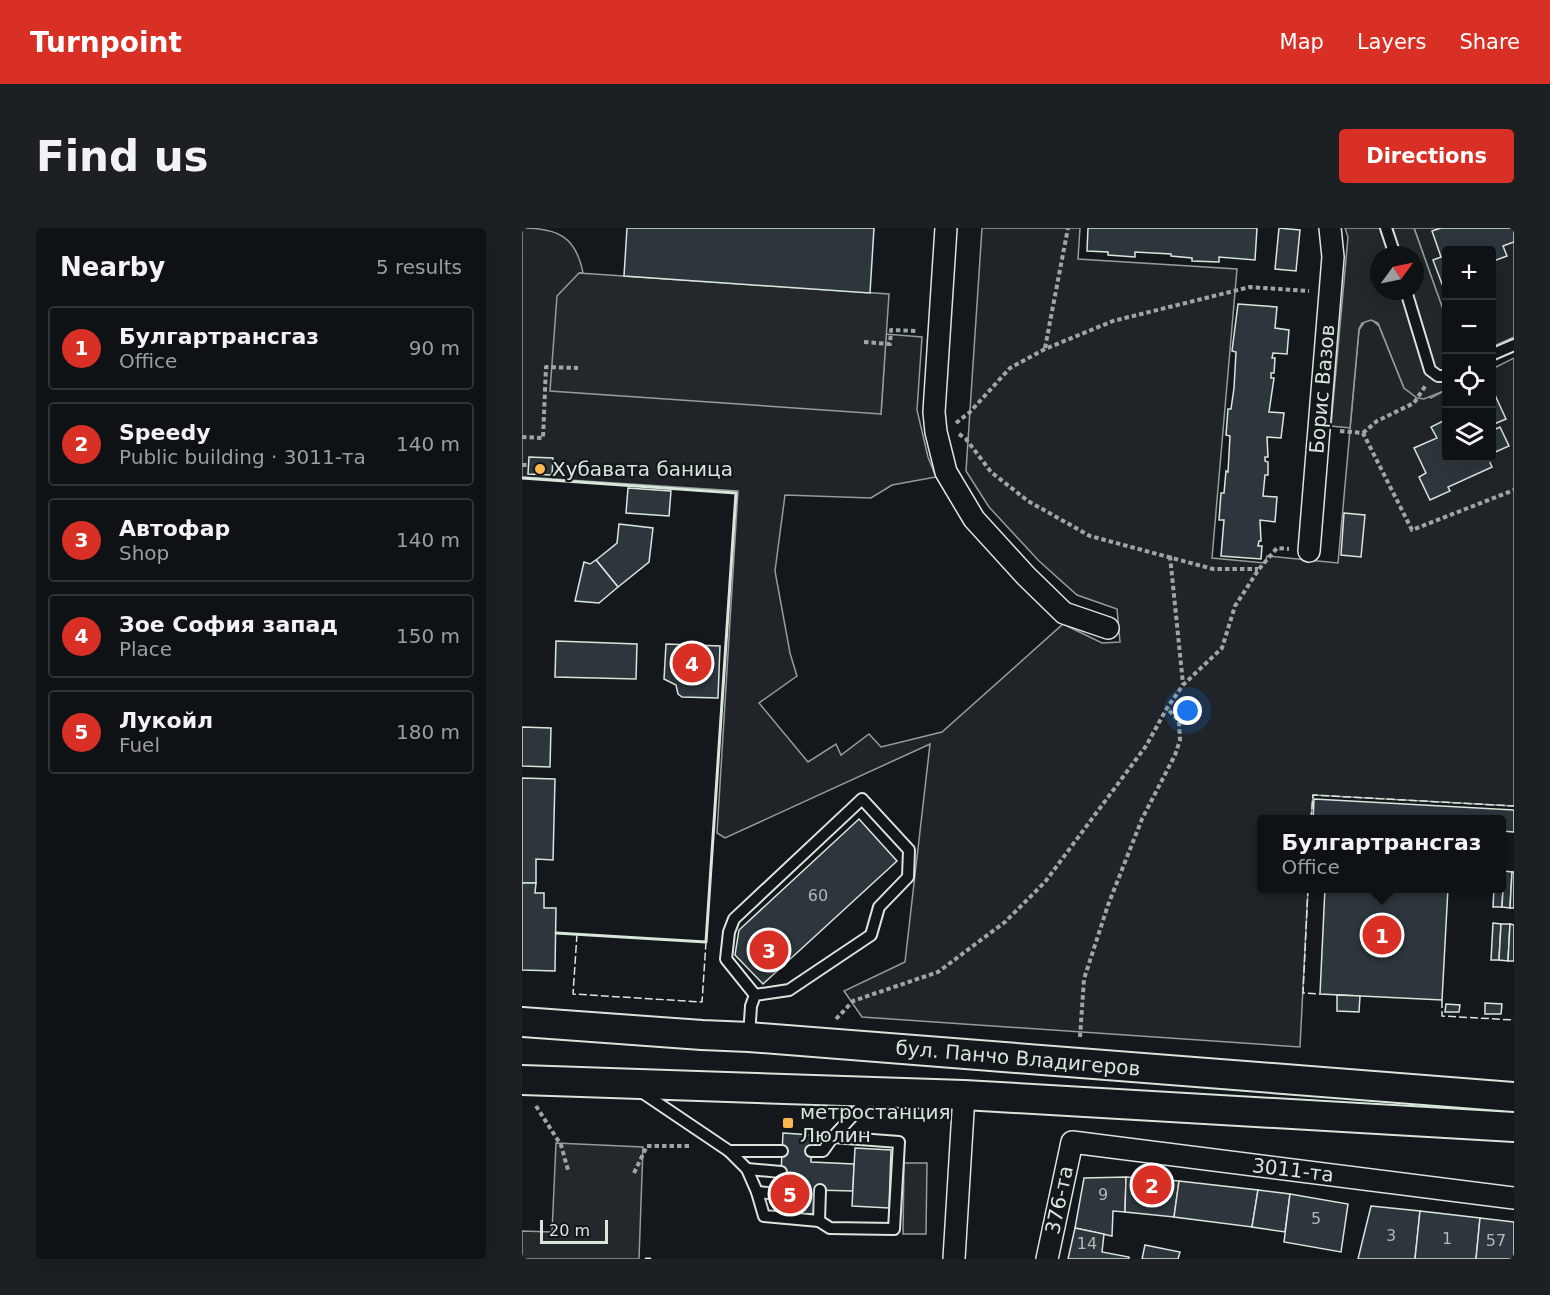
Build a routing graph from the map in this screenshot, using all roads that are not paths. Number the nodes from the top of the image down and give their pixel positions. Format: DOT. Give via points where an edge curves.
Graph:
graph roads {
  1 [pos="946,228"];
  2 [pos="1330,228"];
  3 [pos="1386,228"];
  4 [pos="1392,246"];
  5 [pos="1409,300"];
  6 [pos="1514,345"];
  7 [pos="1493,354"];
  8 [pos="1442,375"];
  9 [pos="1309,551"];
  10 [pos="1108,628"];
  11 [pos="755,995"];
  12 [pos="522,1022"];
  13 [pos="749,1037"];
  14 [pos="629,1084"];
  15 [pos="528,1091"];
  16 [pos="875,1092"];
  17 [pos="964,1095"];
  18 [pos="1514,1097"];
  19 [pos="1514,1127"];
  20 [pos="833,1137"];
  21 [pos="1072,1142"];
  22 [pos="729,1151"];
  23 [pos="782,1151"];
  24 [pos="818,1155"];
  25 [pos="747,1169"];
  26 [pos="781,1172"];
  27 [pos="757,1192"];
  28 [pos="780,1194"];
  29 [pos="818,1194"];
  30 [pos="1514,1198"];
  31 [pos="819,1221"];
  32 [pos="954,1259"];
  33 [pos="1047,1259"];
  1 -- 10 [label="street" via="934,412 943,430 946,472 974,519 1064,613"];
  2 -- 9 [label="street, Борис Вазов" via="1331,293"];
  3 -- 4 [label="lane"];
  5 -- 8 [label="lane" via="1428,365 1434,374"];
  6 -- 7 [label="lane"];
  11 -- 11 [label="lane" via="789,990 871,935 879,907 908,877 909,849 862,799 734,919 726,959"];
  11 -- 13 [label="lane"];
  12 -- 13 [label="main road, бул. Панчо Владигеров"];
  13 -- 18 [label="main road, бул. Панчо Владигеров"];
  14 -- 15 [label="main road, бул. Панчо Владигеров"];
  14 -- 16 [label="main road, бул. Панчо Владигеров"];
  14 -- 22 [label="lane"];
  16 -- 17 [label="main road, бул. Панчо Владигеров"];
  16 -- 20 [label="lane"];
  17 -- 19 [label="main road, бул. Панчо Владигеров"];
  17 -- 32 [label="street"];
  20 -- 24 [label="lane"];
  20 -- 31 [label="lane" via="899,1142 894,1229 830,1228"];
  21 -- 30 [label="street, 3011-та"];
  21 -- 33 [label="street, 376-та"];
  22 -- 23 [label="lane"];
  22 -- 25 [label="lane"];
  25 -- 26 [label="lane"];
  25 -- 27 [label="lane"];
  27 -- 28 [label="lane"];
  27 -- 31 [label="lane" via="764,1216"];
  29 -- 31 [label="lane"];
}
